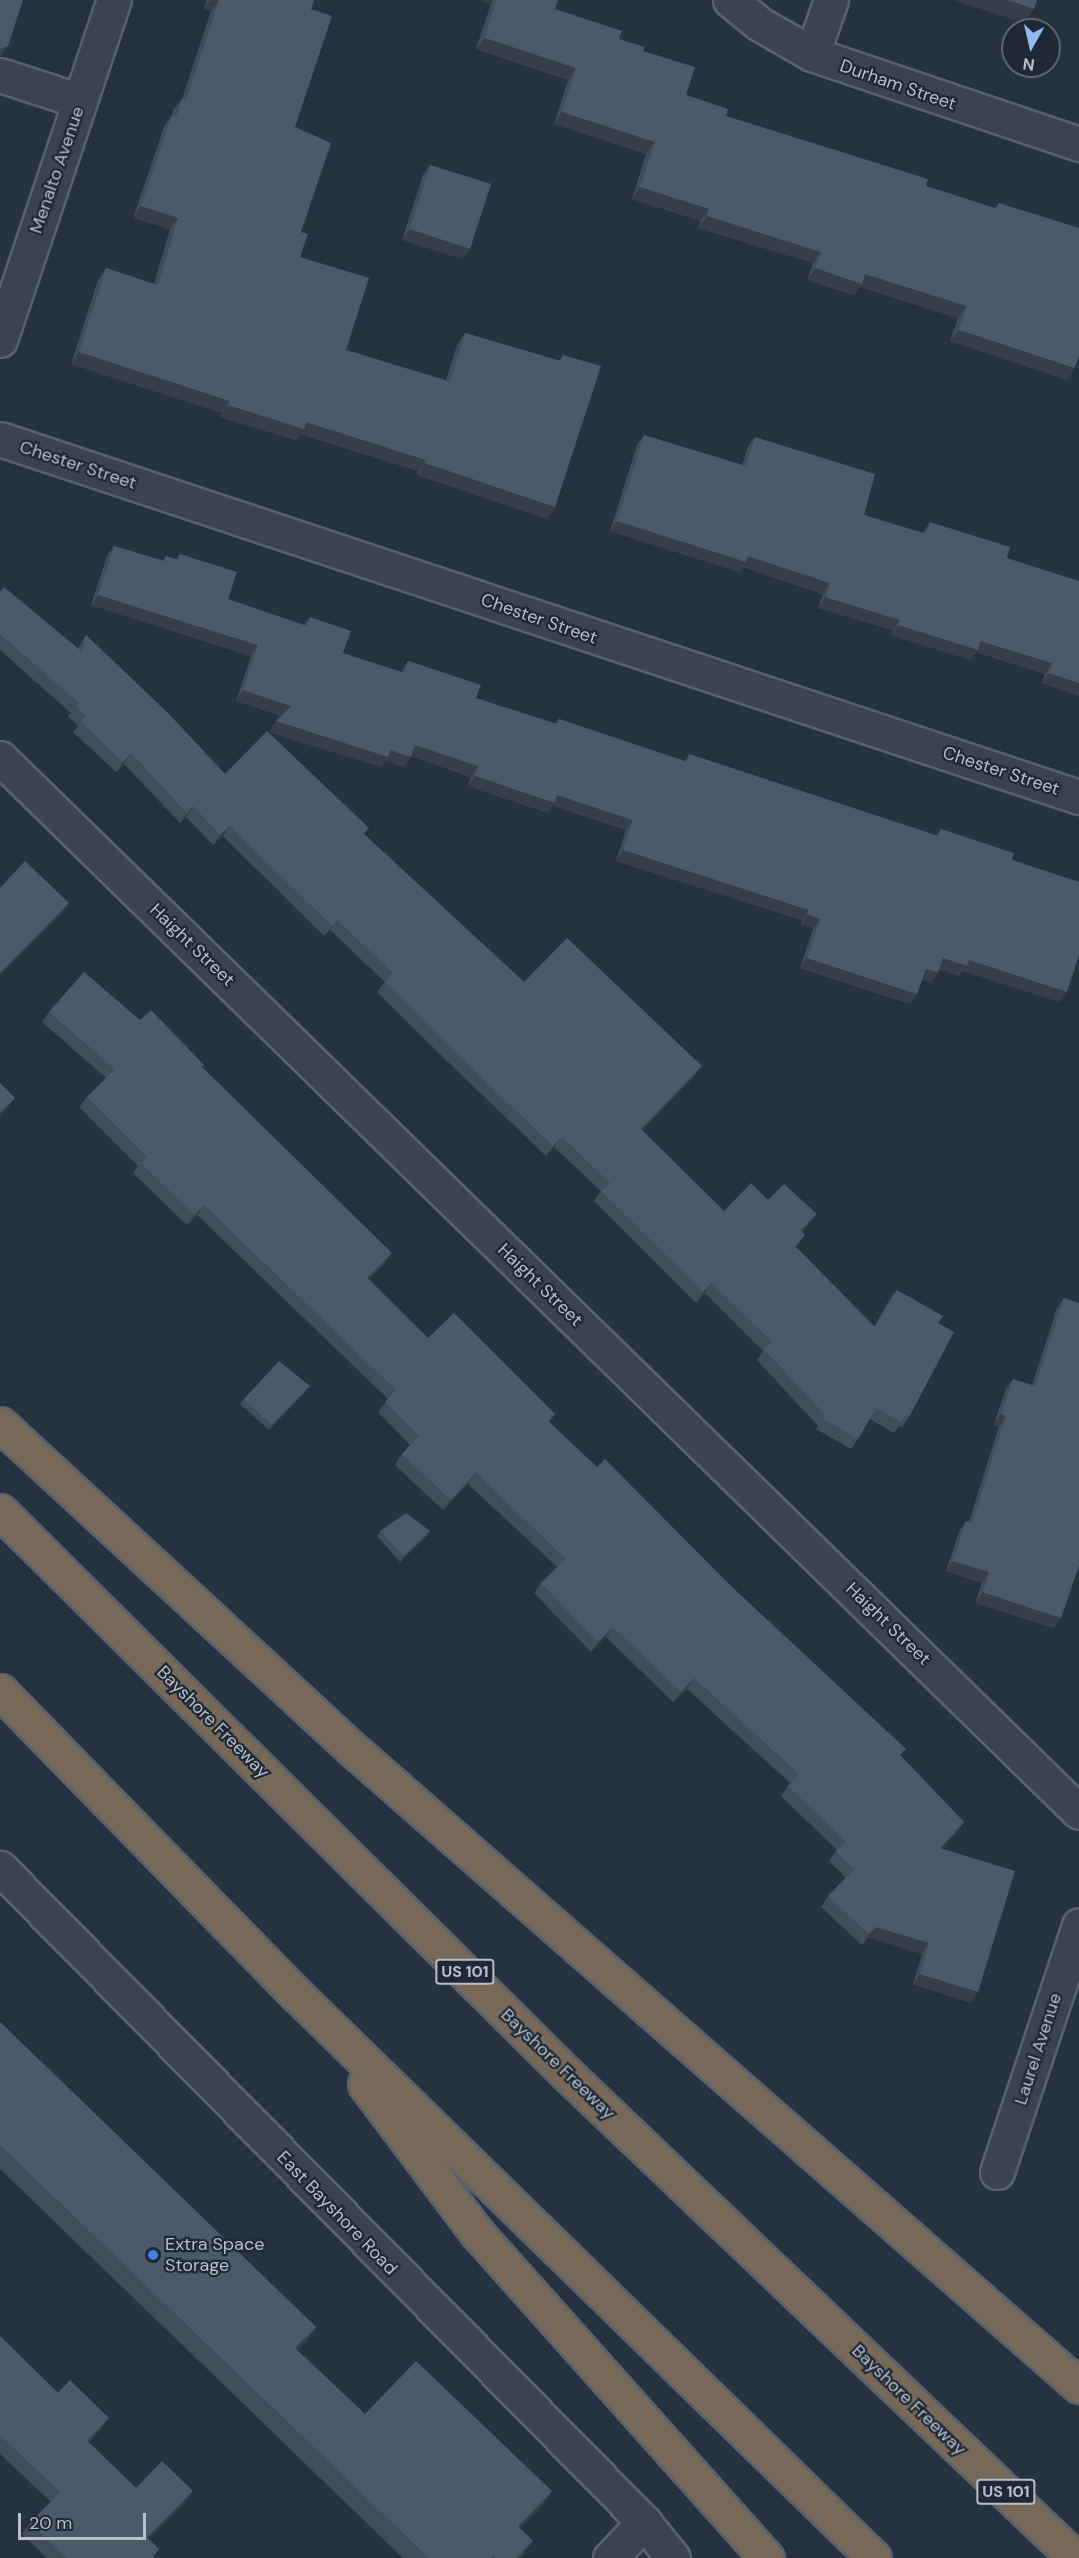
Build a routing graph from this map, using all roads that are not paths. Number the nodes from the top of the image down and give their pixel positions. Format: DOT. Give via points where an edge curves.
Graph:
graph roads {
  1 [pos="114,0"];
  2 [pos="730,0"];
  3 [pos="831,0"];
  4 [pos="812,54"];
  5 [pos="0,75"];
  6 [pos="80,101"];
  7 [pos="1079,144"];
  8 [pos="0,340"];
  9 [pos="0,439"];
  10 [pos="0,758"];
  11 [pos="1079,797"];
  12 [pos="0,1424"];
  13 [pos="0,1511"];
  14 [pos="0,1691"];
  15 [pos="1079,1812"];
  16 [pos="0,1868"];
  17 [pos="1079,1925"];
  18 [pos="298,1996"];
  19 [pos="997,2172"];
  20 [pos="1079,2386"];
  21 [pos="644,2522"];
  22 [pos="609,2558"];
  23 [pos="673,2558"];
  24 [pos="767,2558"];
  25 [pos="874,2558"];
  26 [pos="1075,2558"];
  1 -- 6 [label="street, Menalto Avenue"];
  2 -- 4 [label="street, Durham Street" via="758,23"];
  3 -- 4 [label="street"];
  4 -- 7 [label="street, Durham Street"];
  5 -- 6 [label="street"];
  6 -- 8 [label="street, Menalto Avenue"];
  9 -- 11 [label="street, Chester Street"];
  10 -- 15 [label="street, Haight Street"];
  12 -- 20 [label="highway" via="358,1754"];
  13 -- 26 [label="highway, Bayshore Freeway / US 101" via="568,2074"];
  14 -- 18 [label="highway"];
  16 -- 21 [label="street, East Bayshore Road"];
  17 -- 19 [label="street, Laurel Avenue"];
  18 -- 24 [label="highway" via="477,2233"];
  18 -- 25 [label="highway"];
  21 -- 22 [label="street"];
  21 -- 23 [label="street, East Bayshore Road"];
}
